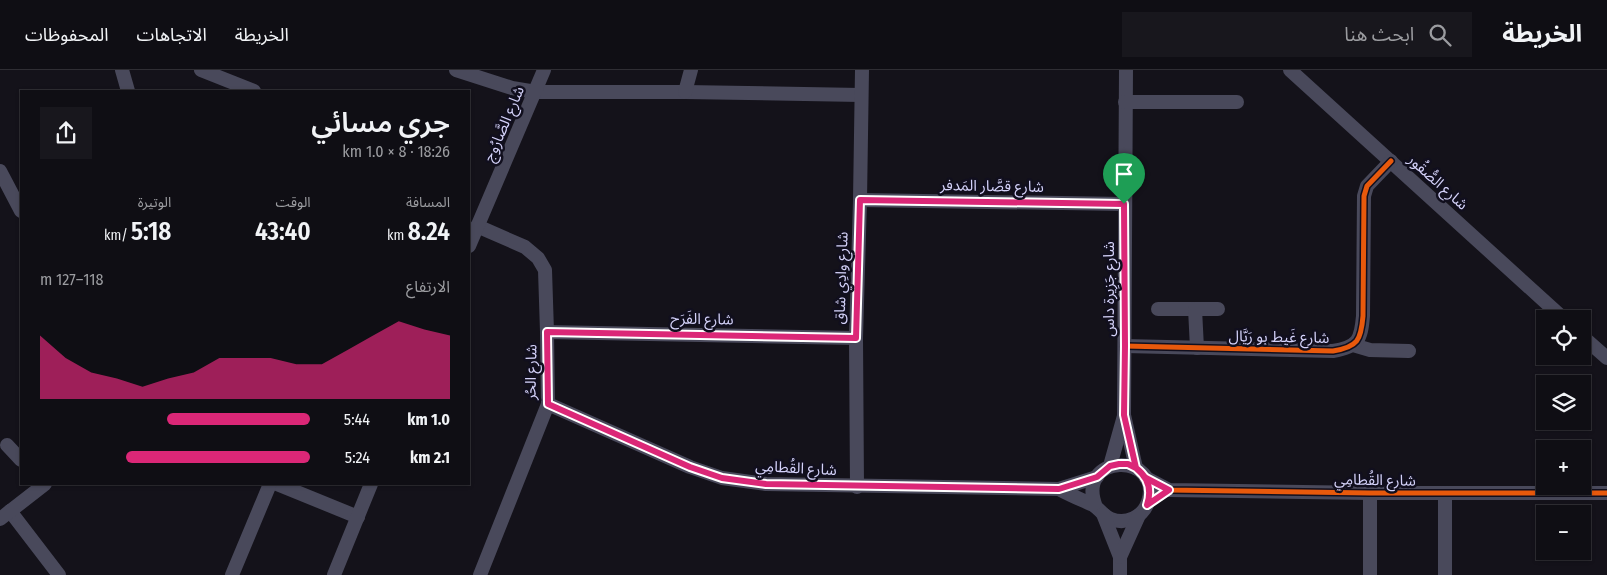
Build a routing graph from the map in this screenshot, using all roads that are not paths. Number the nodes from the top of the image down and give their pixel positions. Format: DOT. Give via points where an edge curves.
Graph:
graph roads {
  1 [pos="122,70"];
  2 [pos="201,70"];
  3 [pos="456,70"];
  4 [pos="544,70"];
  5 [pos="691,70"];
  6 [pos="862,70"];
  7 [pos="1126,70"];
  8 [pos="1290,70"];
  9 [pos="128,90"];
  10 [pos="251,90"];
  11 [pos="536,92"];
  12 [pos="685,92"];
  13 [pos="861,96"];
  14 [pos="1125,102"];
  15 [pos="1237,102"];
  16 [pos="1391,161"];
  17 [pos="0,171"];
  18 [pos="860,200"];
  19 [pos="1124,204"];
  20 [pos="20,209"];
  21 [pos="477,226"];
  22 [pos="470,244"];
  23 [pos="1158,309"];
  24 [pos="1196,309"];
  25 [pos="1218,309"];
  26 [pos="1554,310"];
  27 [pos="547,332"];
  28 [pos="856,338"];
  29 [pos="1591,344"];
  30 [pos="1125,346"];
  31 [pos="1353,346"];
  32 [pos="1197,348"];
  33 [pos="1409,351"];
  34 [pos="1607,358"];
  35 [pos="548,404"];
  36 [pos="1124,415"];
  37 [pos="7,445"];
  38 [pos="20,459"];
  39 [pos="1110,466"];
  40 [pos="1141,473"];
  41 [pos="1097,477"];
  42 [pos="43,485"];
  43 [pos="270,485"];
  44 [pos="279,485"];
  45 [pos="371,485"];
  46 [pos="857,487"];
  47 [pos="1059,489"];
  48 [pos="1169,490"];
  49 [pos="1370,493"];
  50 [pos="1445,493"];
  51 [pos="1607,493"];
  52 [pos="1099,510"];
  53 [pos="1143,510"];
  54 [pos="5,515"];
  55 [pos="358,517"];
  56 [pos="1120,557"];
  57 [pos="59,575"];
  58 [pos="232,575"];
  59 [pos="334,575"];
  60 [pos="480,575"];
  61 [pos="1120,575"];
  62 [pos="1370,575"];
  63 [pos="1445,575"];
  1 -- 9 [label="street"];
  2 -- 10 [label="street"];
  3 -- 11 [label="street" via="504,86"];
  4 -- 11 [label="street, شارع الصَّارُوج"];
  5 -- 12 [label="street"];
  6 -- 13 [label="street, شارع وادِي شاق"];
  7 -- 14 [label="street, شارع جَزِيرة داس"];
  8 -- 16 [label="street, شارع الصُّقُور"];
  11 -- 12 [label="street"];
  11 -- 21 [label="street, شارع الصَّارُوج"];
  12 -- 13 [label="street"];
  13 -- 18 [label="street, شارع وادِي شاق"];
  14 -- 15 [label="street"];
  14 -- 19 [label="street, شارع جَزِيرة داس"];
  16 -- 26 [label="street, شارع الصُّقُور"];
  16 -- 31 [label="street" via="1367,186 1364,196 1364,316 1362,334"];
  17 -- 20 [label="street"];
  18 -- 19 [label="street, شارع قصَّار المَدفر"];
  18 -- 28 [label="street, شارع وادِي شاق"];
  19 -- 30 [label="street, شارع جَزِيرة داس"];
  21 -- 22 [label="street, شارع الصَّارُوج"];
  21 -- 27 [label="street, شارع الحُر" via="525,247 538,258 545,270"];
  23 -- 24 [label="street"];
  24 -- 25 [label="street"];
  24 -- 32 [label="street"];
  27 -- 28 [label="street, شارع الفَرَح"];
  27 -- 35 [label="street, شارع الحُر"];
  28 -- 46 [label="street, شارع وادِي شاق"];
  29 -- 34 [label="street"];
  30 -- 32 [label="street, شارع غَيط بو رَيَّال"];
  30 -- 36 [label="street, شارع جَزِيرة داس"];
  31 -- 32 [label="street, شارع غَيط بو رَيَّال" via="1333,351"];
  31 -- 33 [label="street"];
  35 -- 46 [label="street, شارع القُطامِي" via="722,478 766,484"];
  35 -- 60 [label="street, شارع الحُر"];
  36 -- 39 [label="street, شارع جَزِيرة داس"];
  36 -- 40 [label="street, شارع جَزِيرة داس"];
  37 -- 38 [label="street"];
  39 -- 40 [label="street" via="1128,464"];
  39 -- 41 [label="street"];
  40 -- 48 [label="street, شارع القُطامِي"];
  40 -- 53 [label="street" via="1150,486 1150,496"];
  41 -- 47 [label="street, شارع القُطامِي"];
  41 -- 52 [label="street" via="1092,492"];
  42 -- 54 [label="street"];
  43 -- 58 [label="street"];
  44 -- 55 [label="street"];
  45 -- 55 [label="street"];
  46 -- 47 [label="street, شارع القُطامِي"];
  47 -- 52 [label="street, شارع القُطامِي"];
  48 -- 49 [label="street, شارع القُطامِي"];
  48 -- 53 [label="street"];
  49 -- 50 [label="street, شارع القُطامِي"];
  49 -- 62 [label="street"];
  50 -- 51 [label="street, شارع القُطامِي"];
  50 -- 63 [label="street"];
  52 -- 53 [label="street" via="1120,521 1130,520"];
  52 -- 56 [label="street"];
  53 -- 56 [label="street"];
  54 -- 57 [label="street"];
  55 -- 59 [label="street"];
  56 -- 61 [label="street"];
}
